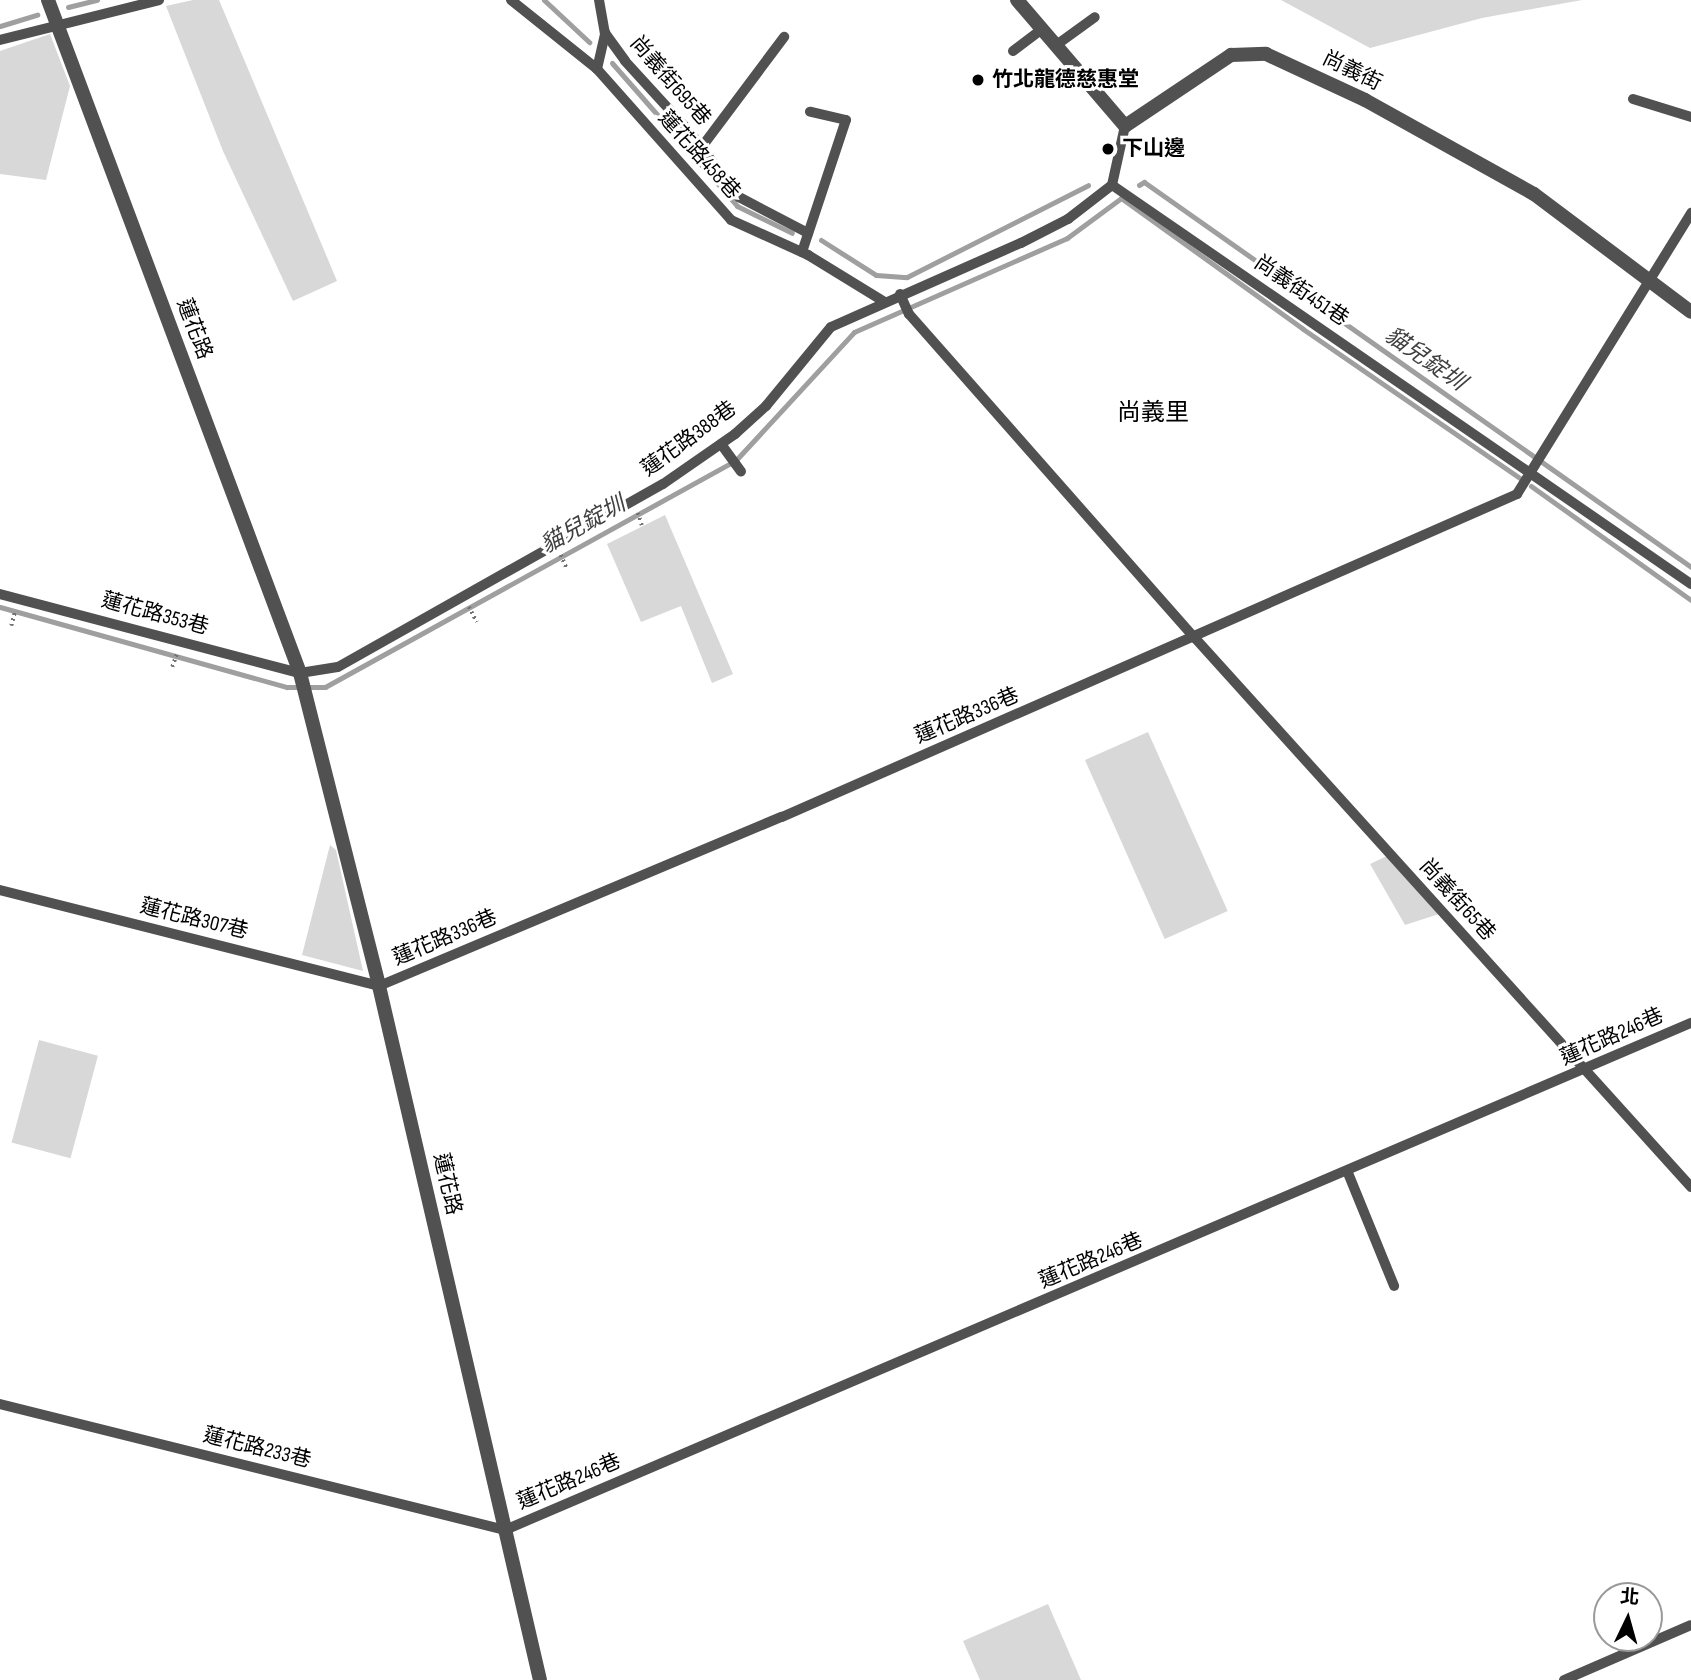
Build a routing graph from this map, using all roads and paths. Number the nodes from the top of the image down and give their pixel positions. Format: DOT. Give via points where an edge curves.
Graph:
graph roads {
  1 [pos="48,0"];
  2 [pos="159,0"];
  3 [pos="511,0"];
  4 [pos="599,0"];
  5 [pos="1017,0"];
  6 [pos="1095,17"];
  7 [pos="58,27"];
  8 [pos="1040,32"];
  9 [pos="605,33"];
  10 [pos="784,37"];
  11 [pos="0,40"];
  12 [pos="1055,46"];
  13 [pos="1013,51"];
  14 [pos="597,69"];
  15 [pos="1633,99"];
  16 [pos="810,112"];
  17 [pos="1691,117"];
  18 [pos="1125,126"];
  19 [pos="701,148"];
  20 [pos="1112,186"];
  21 [pos="1691,213"];
  22 [pos="808,233"];
  23 [pos="802,252"];
  24 [pos="1650,277"];
  25 [pos="900,294"];
  26 [pos="883,301"];
  27 [pos="1691,312"];
  28 [pos="720,444"];
  29 [pos="741,472"];
  30 [pos="1533,472"];
  31 [pos="1691,584"];
  32 [pos="0,594"];
  33 [pos="1195,638"];
  34 [pos="300,673"];
  35 [pos="0,890"];
  36 [pos="379,986"];
  37 [pos="1691,1023"];
  38 [pos="1584,1070"];
  39 [pos="1348,1173"];
  40 [pos="1691,1187"];
  41 [pos="1394,1286"];
  42 [pos="0,1404"];
  43 [pos="505,1530"];
  44 [pos="1691,1625"];
  45 [pos="540,1680"];
  46 [pos="1564,1680"];
  1 -- 7 [label="street, 蓮花路"];
  2 -- 7 [label="lane"];
  3 -- 14 [label="lane, 蓮花路458巷"];
  4 -- 9 [label="lane, 尚義街695巷"];
  5 -- 8 [label="street"];
  6 -- 12 [label="lane"];
  7 -- 11 [label="lane"];
  7 -- 34 [label="street, 蓮花路"];
  8 -- 12 [label="street"];
  8 -- 13 [label="lane"];
  9 -- 14 [label="lane"];
  9 -- 19 [label="lane, 尚義街695巷"];
  10 -- 19 [label="lane, 尚義街695巷"];
  12 -- 18 [label="street"];
  14 -- 23 [label="lane, 蓮花路458巷" via="731,220"];
  15 -- 17 [label="lane"];
  16 -- 22 [label="lane" via="846,120"];
  18 -- 20 [label="lane"];
  18 -- 24 [label="street, 尚義街" via="1231,55 1266,54 1365,100 1534,194"];
  19 -- 22 [label="lane, 尚義街695巷" via="739,197"];
  20 -- 25 [label="lane, 蓮花路388巷" via="1068,219"];
  20 -- 30 [label="lane, 尚義街451巷"];
  21 -- 24 [label="lane"];
  22 -- 23 [label="lane"];
  23 -- 26 [label="lane, 蓮花路458巷"];
  24 -- 27 [label="street, 尚義街"];
  24 -- 30 [label="lane, 蓮花路336巷"];
  25 -- 26 [label="lane, 蓮花路388巷"];
  25 -- 33 [label="lane, 尚義街65巷" via="909,314"];
  26 -- 28 [label="lane, 蓮花路388巷" via="831,327 766,406"];
  28 -- 29 [label="lane"];
  28 -- 34 [label="lane, 蓮花路388巷" via="663,484 338,667"];
  30 -- 31 [label="lane, 尚義街451巷"];
  30 -- 33 [label="lane, 蓮花路336巷" via="1517,494 1497,505"];
  32 -- 34 [label="lane, 蓮花路353巷"];
  33 -- 36 [label="lane, 蓮花路336巷"];
  33 -- 38 [label="lane, 尚義街65巷"];
  34 -- 36 [label="street, 蓮花路"];
  35 -- 36 [label="lane, 蓮花路307巷"];
  36 -- 43 [label="street, 蓮花路"];
  37 -- 38 [label="lane, 蓮花路246巷"];
  38 -- 39 [label="lane, 蓮花路246巷"];
  38 -- 40 [label="lane, 尚義街65巷"];
  39 -- 41 [label="lane"];
  39 -- 43 [label="lane, 蓮花路246巷"];
  42 -- 43 [label="lane, 蓮花路233巷"];
  43 -- 45 [label="street, 蓮花路"];
  44 -- 46 [label="lane"];
}
